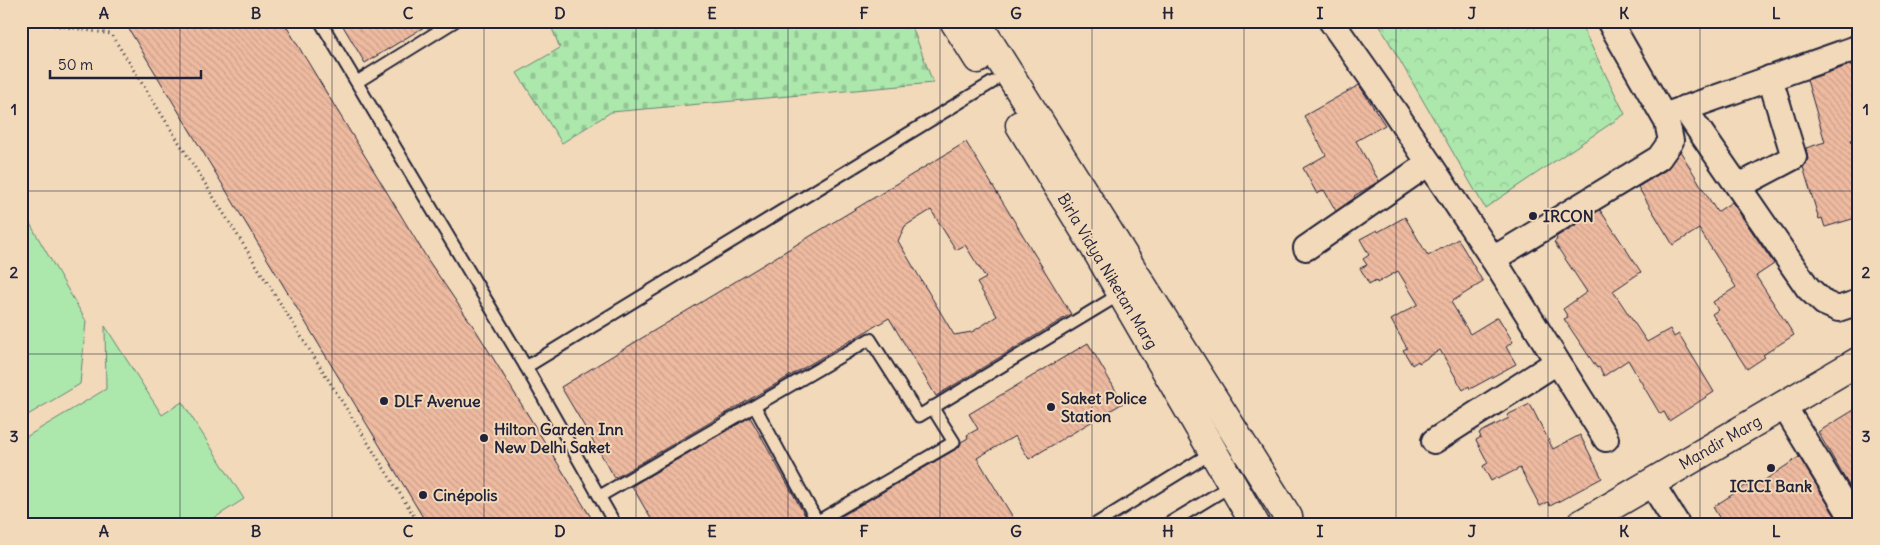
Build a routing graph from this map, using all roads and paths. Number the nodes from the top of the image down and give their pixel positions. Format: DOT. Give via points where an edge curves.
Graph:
graph roads {
  1 [pos="320,21"];
  2 [pos="455,21"];
  3 [pos="954,21"];
  4 [pos="976,21"];
  5 [pos="1330,21"];
  6 [pos="1609,21"];
  7 [pos="21,29"];
  8 [pos="1859,47"];
  9 [pos="1000,76"];
  10 [pos="1770,78"];
  11 [pos="357,82"];
  12 [pos="1674,112"];
  13 [pos="1429,163"];
  14 [pos="1739,186"];
  15 [pos="1306,248"];
  16 [pos="1493,259"];
  17 [pos="1131,286"];
  18 [pos="1859,302"];
  19 [pos="1859,361"];
  20 [pos="1556,362"];
  21 [pos="526,367"];
  22 [pos="1859,382"];
  23 [pos="755,407"];
  24 [pos="932,407"];
  25 [pos="1790,416"];
  26 [pos="1606,439"];
  27 [pos="1434,441"];
  28 [pos="1213,452"];
  29 [pos="1234,484"];
  30 [pos="1660,495"];
  31 [pos="600,496"];
  32 [pos="815,522"];
  33 [pos="419,524"];
  34 [pos="616,524"];
  35 [pos="1096,524"];
  36 [pos="1168,524"];
  37 [pos="1255,524"];
  38 [pos="1289,524"];
  39 [pos="1581,524"];
  40 [pos="1612,524"];
  41 [pos="1677,524"];
  42 [pos="1856,524"];
  1 -- 11 [label="lane"];
  2 -- 11 [label="lane"];
  3 -- 9 [label="street"];
  4 -- 9 [label="street"];
  5 -- 13 [label="street"];
  6 -- 12 [label="street"];
  7 -- 33 [label="path" via="34,22 111,34"];
  8 -- 10 [label="street"];
  9 -- 17 [label="street"];
  9 -- 21 [label="lane"];
  10 -- 12 [label="street"];
  10 -- 14 [label="street" via="1794,157"];
  11 -- 21 [label="lane"];
  12 -- 14 [label="street"];
  12 -- 16 [label="street" via="1666,122 1671,141 1659,158"];
  13 -- 15 [label="street"];
  13 -- 16 [label="street"];
  14 -- 18 [label="street" via="1808,288 1824,303 1838,309"];
  16 -- 20 [label="street"];
  17 -- 24 [label="lane"];
  17 -- 28 [label="street, Birla Vidya Niketan Marg"];
  17 -- 38 [label="street" via="1288,517"];
  19 -- 39 [label="street, Mandir Marg"];
  20 -- 26 [label="street"];
  20 -- 27 [label="street"];
  21 -- 31 [label="lane"];
  22 -- 25 [label="street, Mandir Marg"];
  23 -- 24 [label="lane" via="870,339 918,416"];
  23 -- 31 [label="lane"];
  23 -- 32 [label="lane"];
  24 -- 32 [label="lane" via="954,442"];
  25 -- 30 [label="street, Mandir Marg"];
  25 -- 42 [label="street"];
  28 -- 29 [label="street, Birla Vidya Niketan Marg"];
  28 -- 35 [label="lane"];
  29 -- 36 [label="lane"];
  29 -- 37 [label="street, Birla Vidya Niketan Marg"];
  30 -- 40 [label="street, Mandir Marg"];
  30 -- 41 [label="street"];
  31 -- 34 [label="lane"];
}
